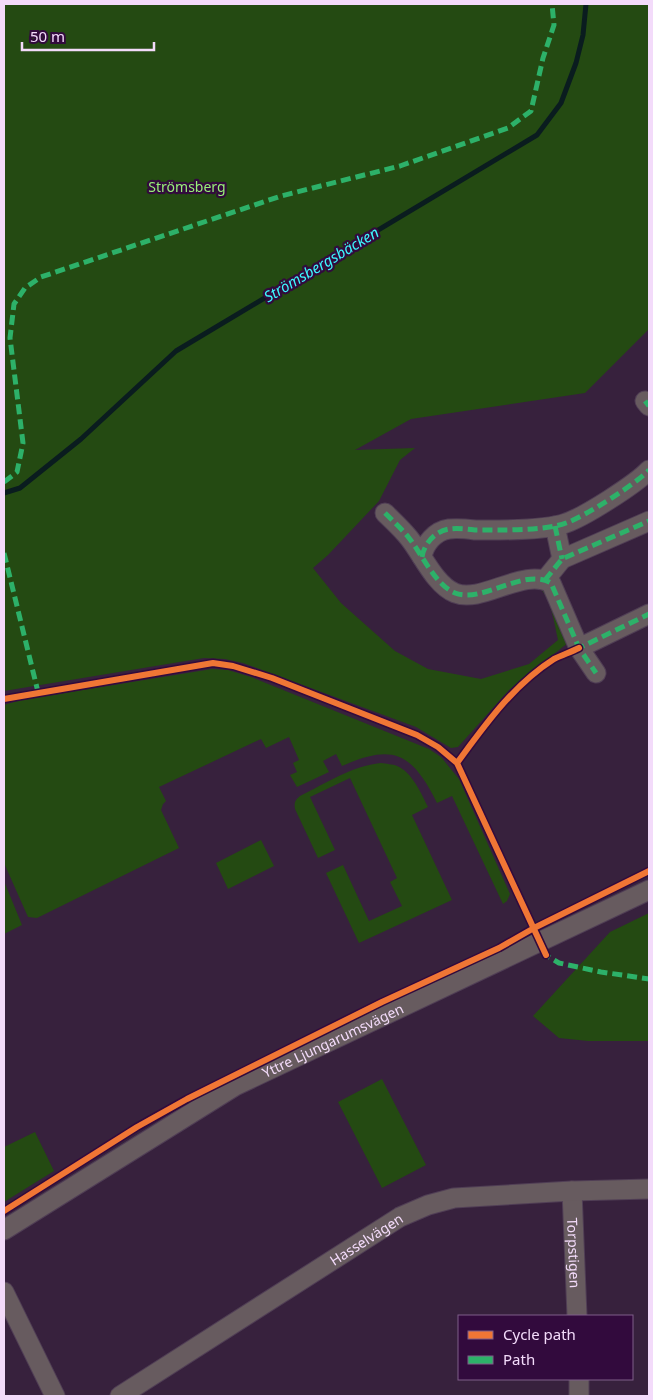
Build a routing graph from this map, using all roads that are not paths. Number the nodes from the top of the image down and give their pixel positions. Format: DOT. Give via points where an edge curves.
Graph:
graph roads {
  1 [pos="649,470"];
  2 [pos="385,513"];
  3 [pos="649,521"];
  4 [pos="555,526"];
  5 [pos="422,557"];
  6 [pos="562,559"];
  7 [pos="545,580"];
  8 [pos="649,614"];
  9 [pos="578,648"];
  10 [pos="596,673"];
  11 [pos="649,890"];
  12 [pos="649,1189"];
  13 [pos="572,1191"];
  14 [pos="4,1230"];
  15 [pos="4,1292"];
  16 [pos="576,1315"];
  17 [pos="579,1380"];
  18 [pos="55,1396"];
  19 [pos="120,1396"];
  20 [pos="579,1396"];
  1 -- 4 [label="street" via="603,502 567,523"];
  2 -- 5 [label="street"];
  3 -- 6 [label="street"];
  4 -- 5 [label="street" via="448,529 431,539 424,547"];
  4 -- 6 [label="street"];
  5 -- 7 [label="street" via="446,588 455,593 471,594 532,579"];
  6 -- 7 [label="street"];
  7 -- 9 [label="street" via="551,583"];
  8 -- 9 [label="street"];
  9 -- 10 [label="street"];
  11 -- 14 [label="street, Yttre Ljungarumsvägen" via="234,1086"];
  12 -- 13 [label="street, Hasselvägen"];
  13 -- 16 [label="street, Torpstigen"];
  13 -- 19 [label="street, Hasselvägen" via="454,1198 400,1217"];
  15 -- 18 [label="street"];
  17 -- 20 [label="street"];
}
